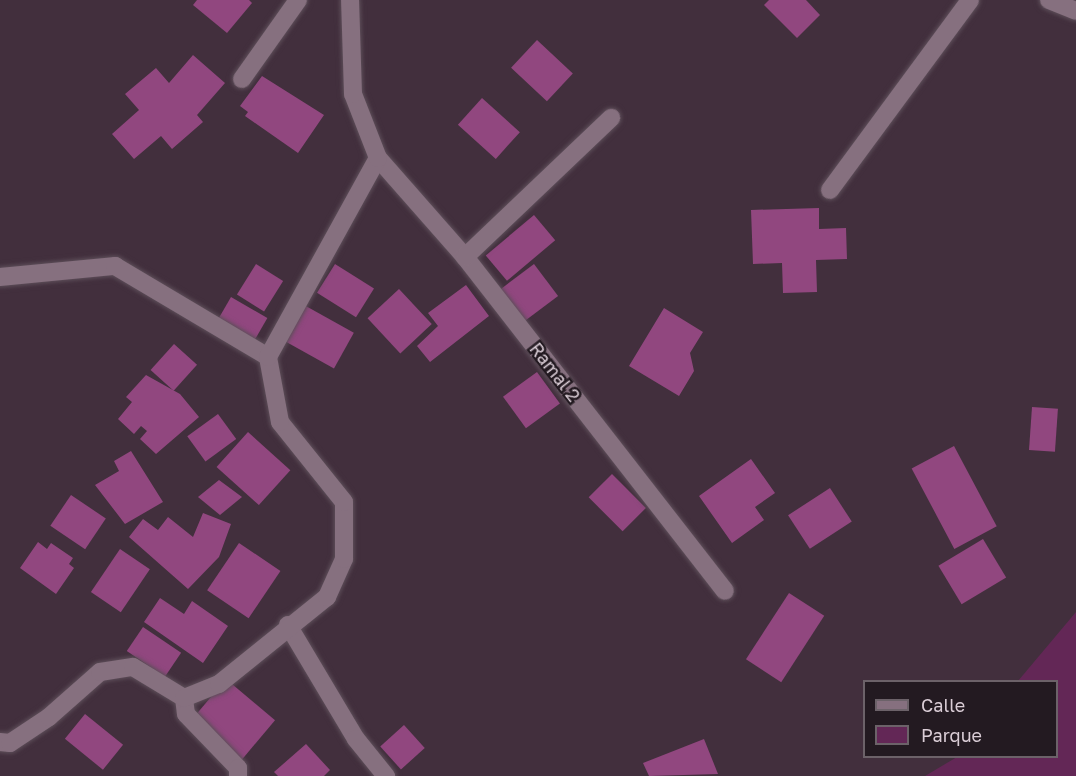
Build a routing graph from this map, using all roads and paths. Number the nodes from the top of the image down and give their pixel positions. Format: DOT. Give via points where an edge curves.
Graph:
graph roads {
  1 [pos="298,0"];
  2 [pos="350,0"];
  3 [pos="970,0"];
  4 [pos="1049,0"];
  5 [pos="1076,11"];
  6 [pos="242,79"];
  7 [pos="611,117"];
  8 [pos="378,158"];
  9 [pos="830,190"];
  10 [pos="465,257"];
  11 [pos="0,277"];
  12 [pos="268,357"];
  13 [pos="725,591"];
  14 [pos="288,625"];
  15 [pos="184,698"];
  16 [pos="0,742"];
  17 [pos="238,776"];
  18 [pos="386,776"];
  1 -- 6 [label="street"];
  2 -- 8 [label="street, Ramal 2" via="353,94"];
  3 -- 9 [label="street"];
  4 -- 5 [label="street"];
  7 -- 10 [label="street"];
  8 -- 10 [label="street, Ramal 2"];
  8 -- 12 [label="street"];
  10 -- 13 [label="street, Ramal 2"];
  11 -- 12 [label="street" via="115,266"];
  12 -- 14 [label="street" via="280,423 344,502 344,559 327,597"];
  14 -- 15 [label="street" via="219,684"];
  14 -- 18 [label="street" via="356,739"];
  15 -- 16 [label="street" via="134,667 100,672 49,717 10,743"];
  15 -- 17 [label="street" via="186,714 237,768"];
}
